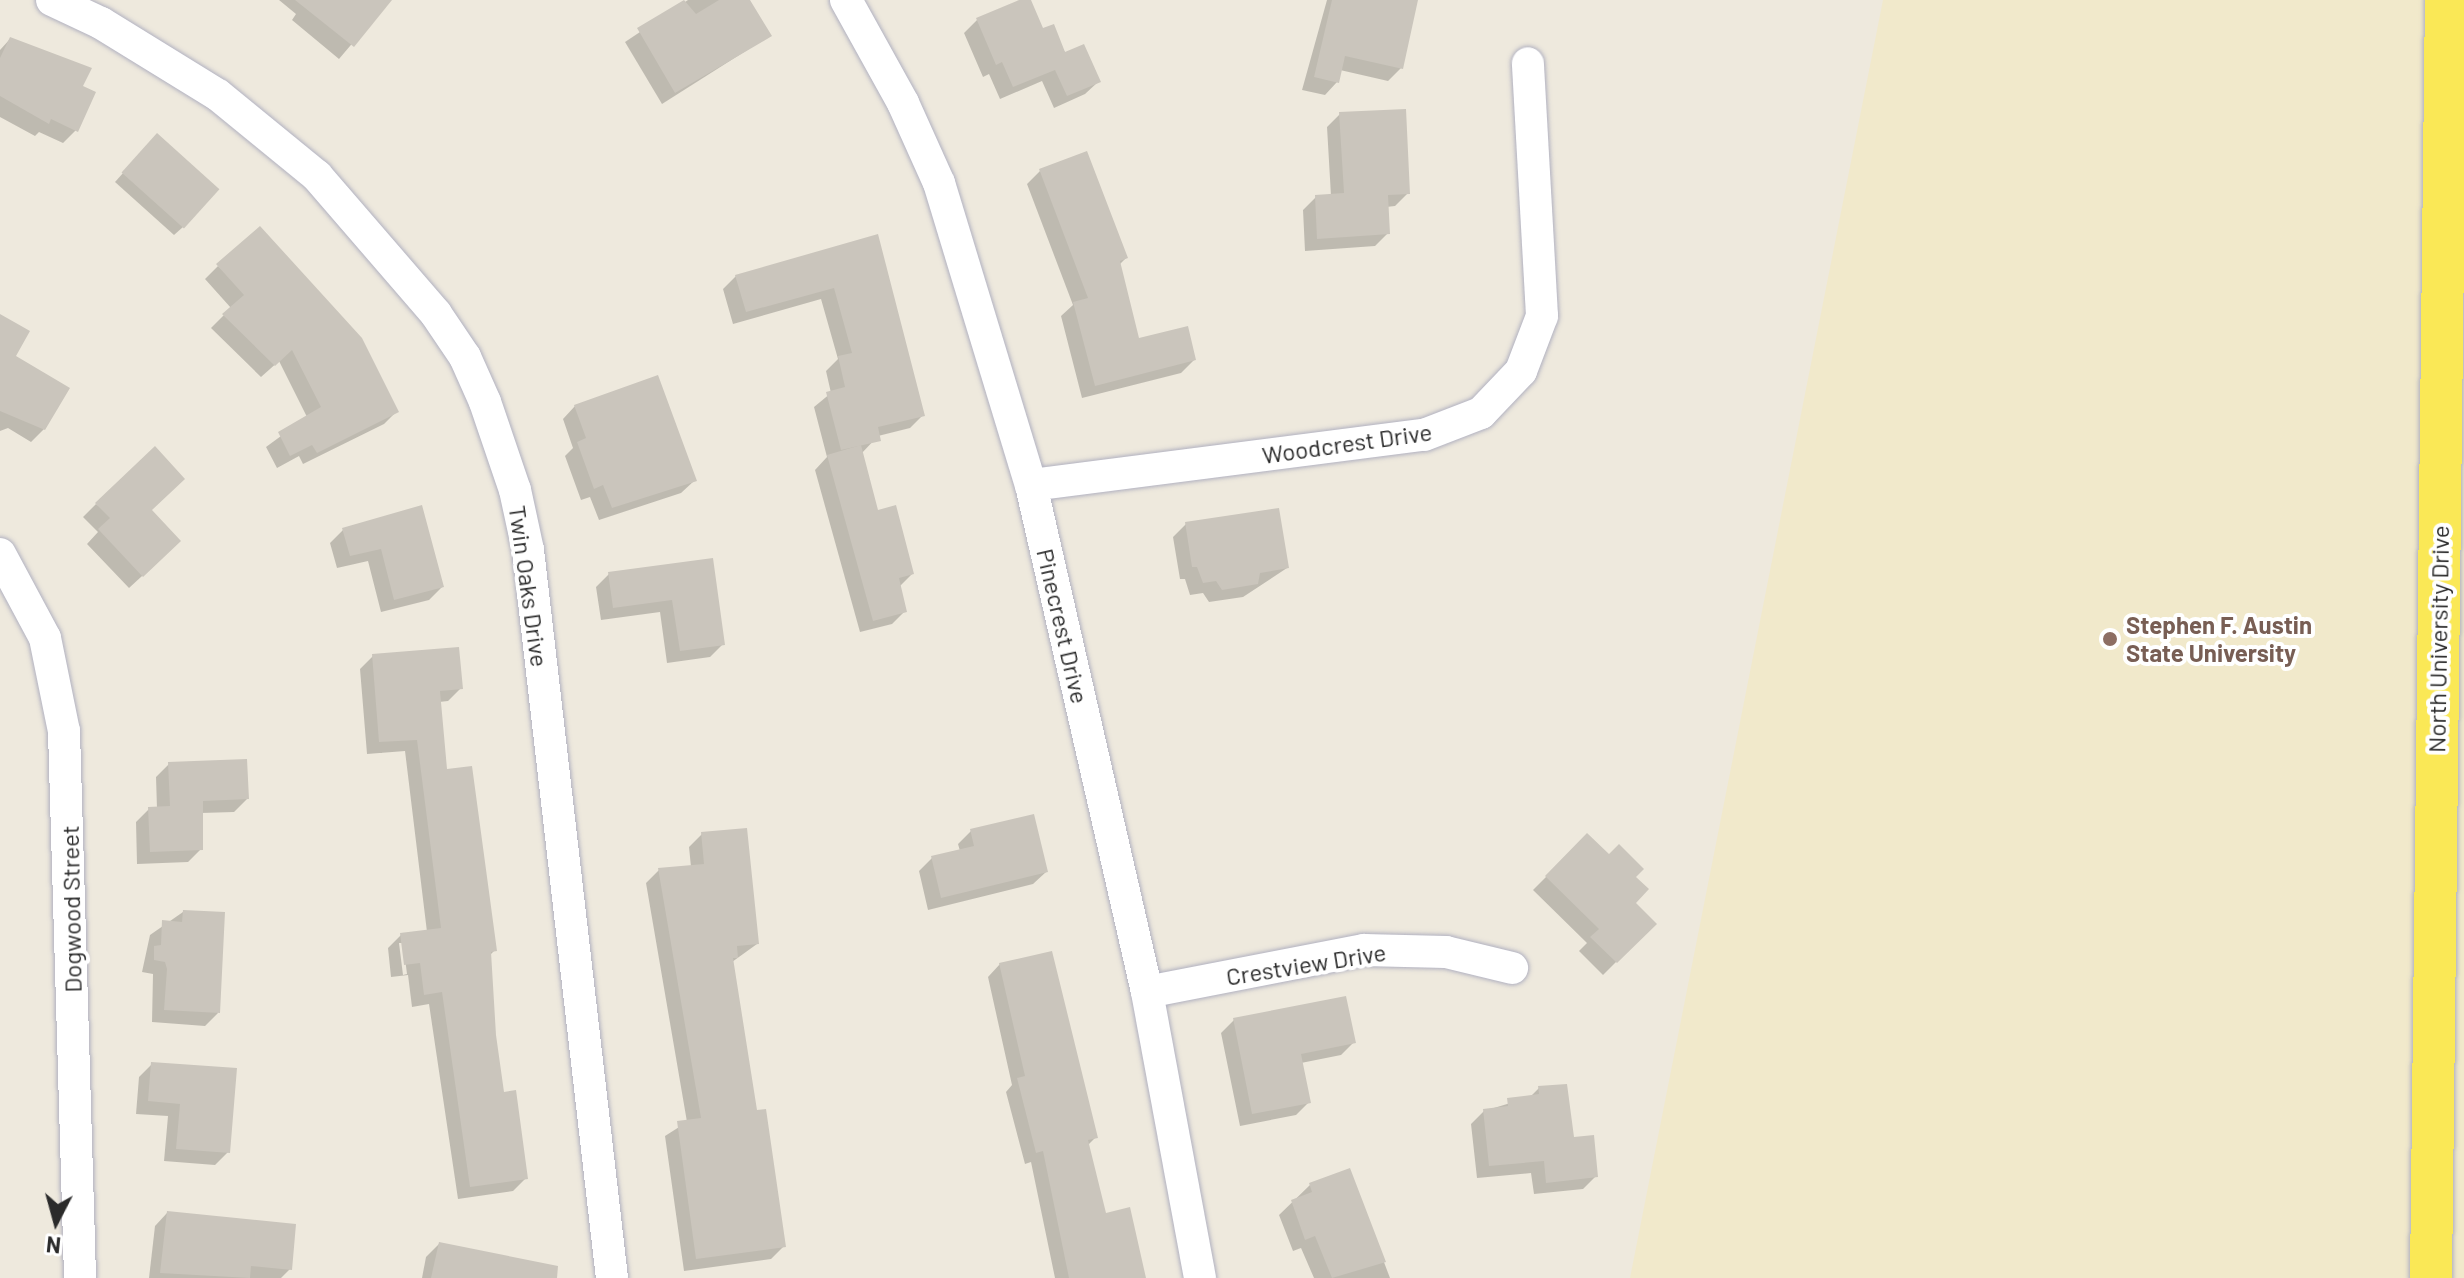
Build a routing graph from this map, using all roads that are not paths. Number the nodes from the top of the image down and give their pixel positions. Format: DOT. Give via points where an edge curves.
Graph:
graph roads {
  1 [pos="52,0"];
  2 [pos="846,0"];
  3 [pos="2446,0"];
  4 [pos="1528,63"];
  5 [pos="1031,485"];
  6 [pos="0,554"];
  7 [pos="1512,968"];
  8 [pos="1147,992"];
  9 [pos="80,1278"];
  10 [pos="612,1278"];
  11 [pos="1200,1278"];
  12 [pos="2431,1278"];
  1 -- 10 [label="street, Twin Oaks Drive" via="101,23 218,95 317,176 436,314 465,357 485,402 515,490 528,550"];
  2 -- 5 [label="street, Pinecrest Drive" via="903,103 939,183"];
  3 -- 12 [label="main road, North University Drive"];
  4 -- 5 [label="street, Woodcrest Drive" via="1542,316 1521,371 1481,413 1424,435"];
  5 -- 8 [label="street, Pinecrest Drive"];
  6 -- 9 [label="street, Dogwood Street" via="45,638 64,731"];
  7 -- 8 [label="street, Crestview Drive" via="1446,952 1364,950"];
  8 -- 11 [label="street, Pinecrest Drive"];
}
